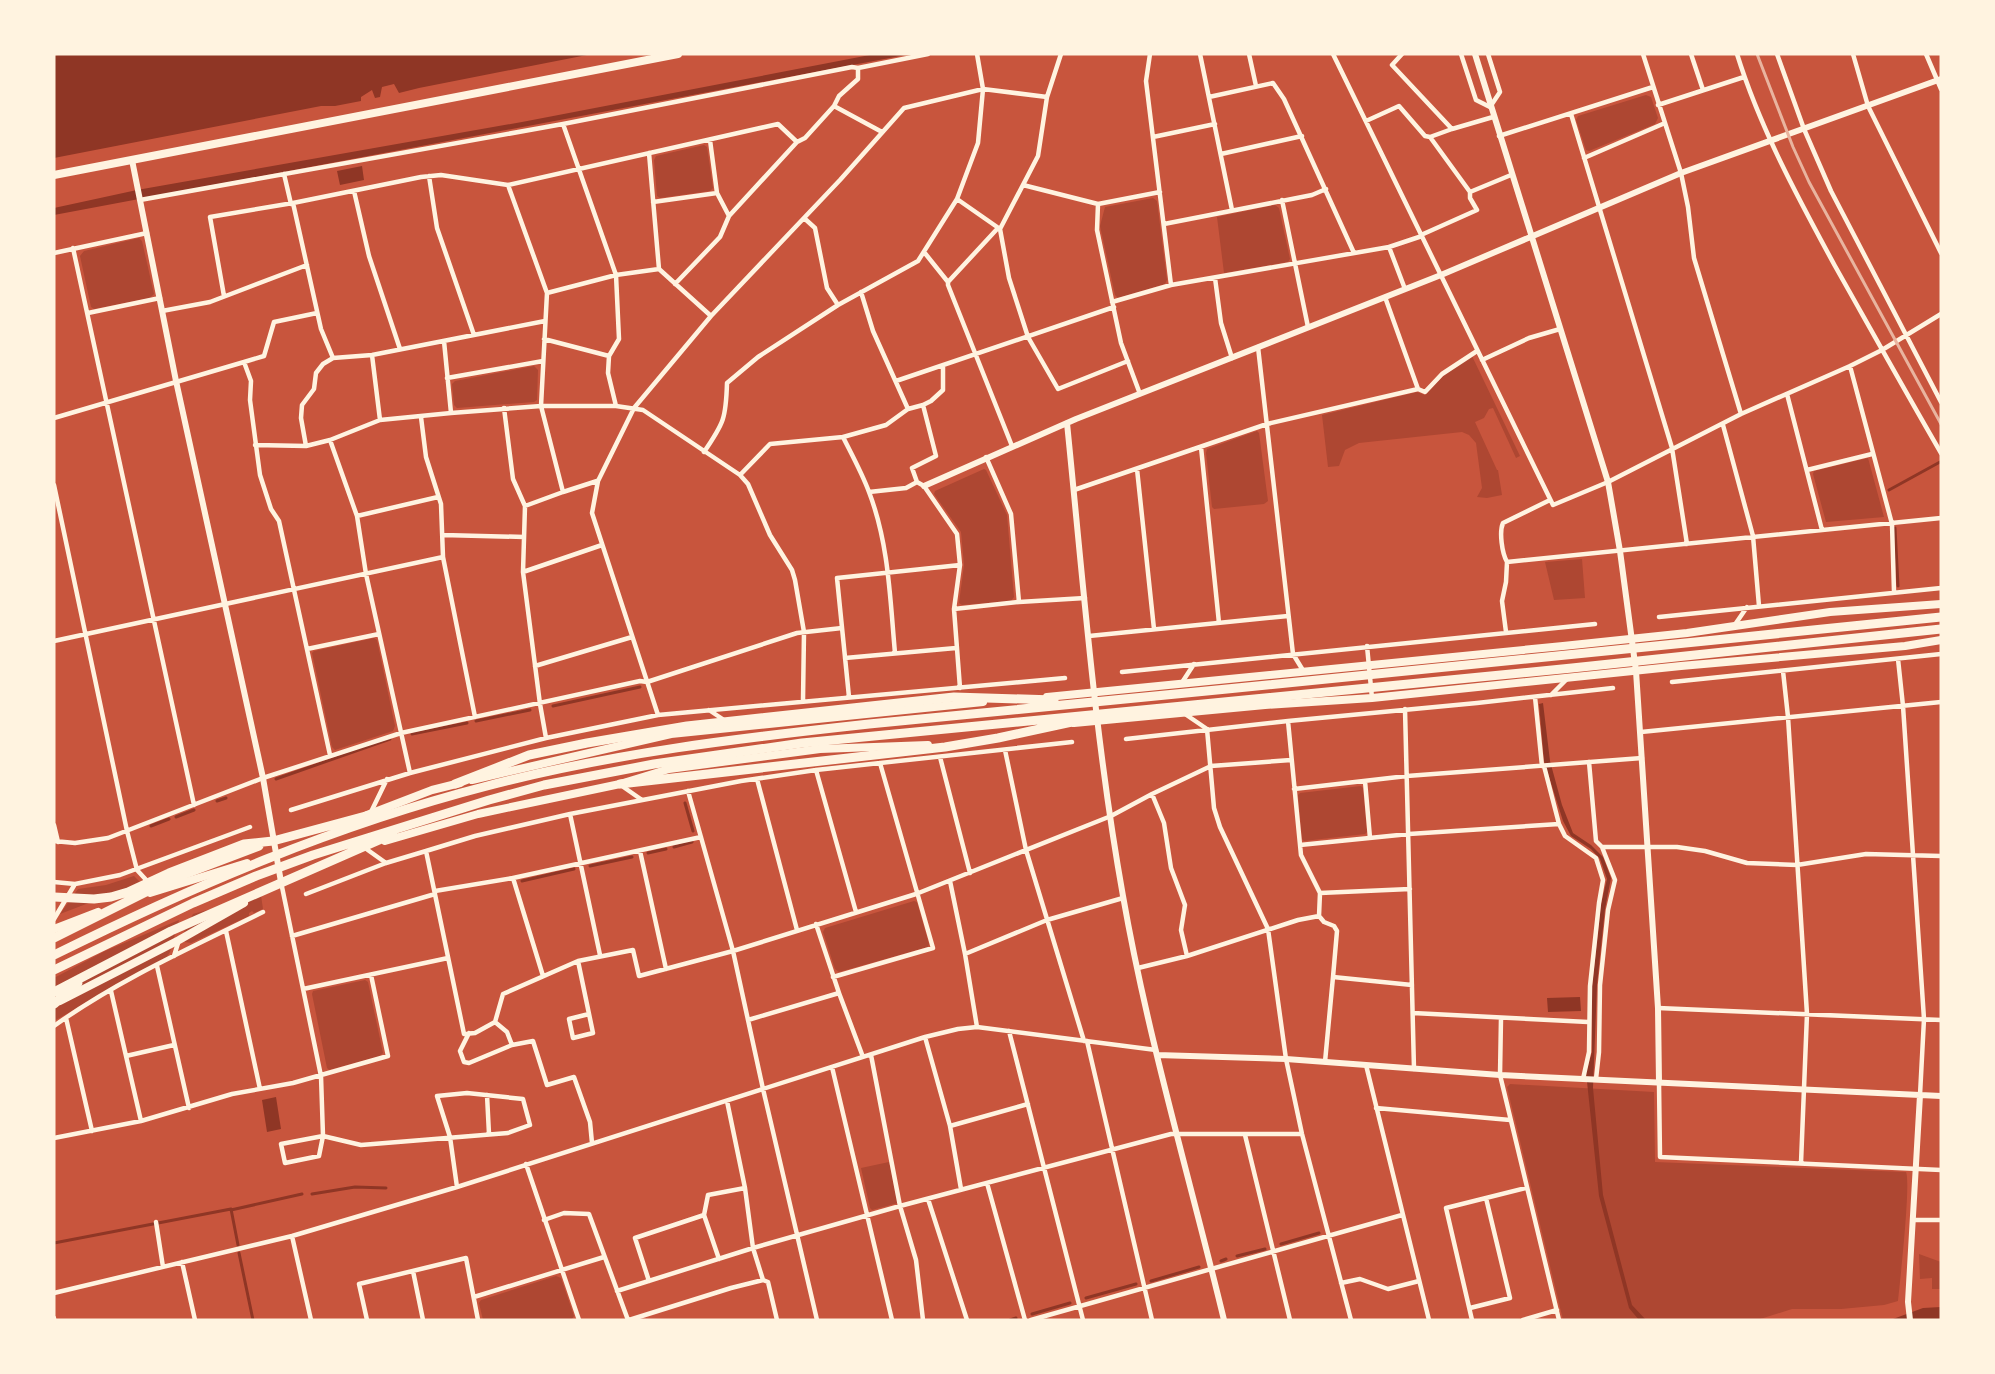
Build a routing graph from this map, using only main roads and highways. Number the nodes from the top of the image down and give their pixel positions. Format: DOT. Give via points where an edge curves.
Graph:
graph roads {
  1 [pos="678,54"];
  2 [pos="54,175"];
  3 [pos="1941,604"];
  4 [pos="1941,617"];
  5 [pos="1941,629"];
  6 [pos="1941,640"];
  7 [pos="1107,700"];
  8 [pos="1118,712"];
  9 [pos="542,772"];
  10 [pos="455,784"];
  11 [pos="620,784"];
  12 [pos="436,815"];
  13 [pos="273,841"];
  14 [pos="54,897"];
  15 [pos="54,929"];
  16 [pos="54,938"];
  17 [pos="54,956"];
  18 [pos="120,956"];
  19 [pos="54,970"];
  20 [pos="54,992"];
  21 [pos="54,1004"];
  1 -- 2 [label="main road"];
  3 -- 10 [label="highway" via="1830,612 1632,638 1095,694 734,726 671,734"];
  4 -- 7 [label="highway"];
  5 -- 8 [label="highway"];
  6 -- 11 [label="highway" via="1372,698 1098,720 928,745 820,749 669,769"];
  7 -- 9 [label="highway" via="719,741"];
  7 -- 10 [label="highway" via="954,697 687,726 530,755"];
  8 -- 11 [label="highway" via="945,747"];
  8 -- 12 [label="highway" via="722,753 544,785"];
  9 -- 13 [label="highway" via="462,789"];
  9 -- 17 [label="highway" via="431,801 309,842 188,891"];
  10 -- 15 [label="highway" via="277,852"];
  11 -- 21 [label="highway" via="478,814 302,871"];
  12 -- 18 [label="highway"];
  12 -- 19 [label="highway" via="256,876"];
  13 -- 14 [label="highway" via="244,844 111,897"];
  13 -- 16 [label="highway" via="172,879"];
  18 -- 20 [label="highway"];
  18 -- 21 [label="highway"];
}
